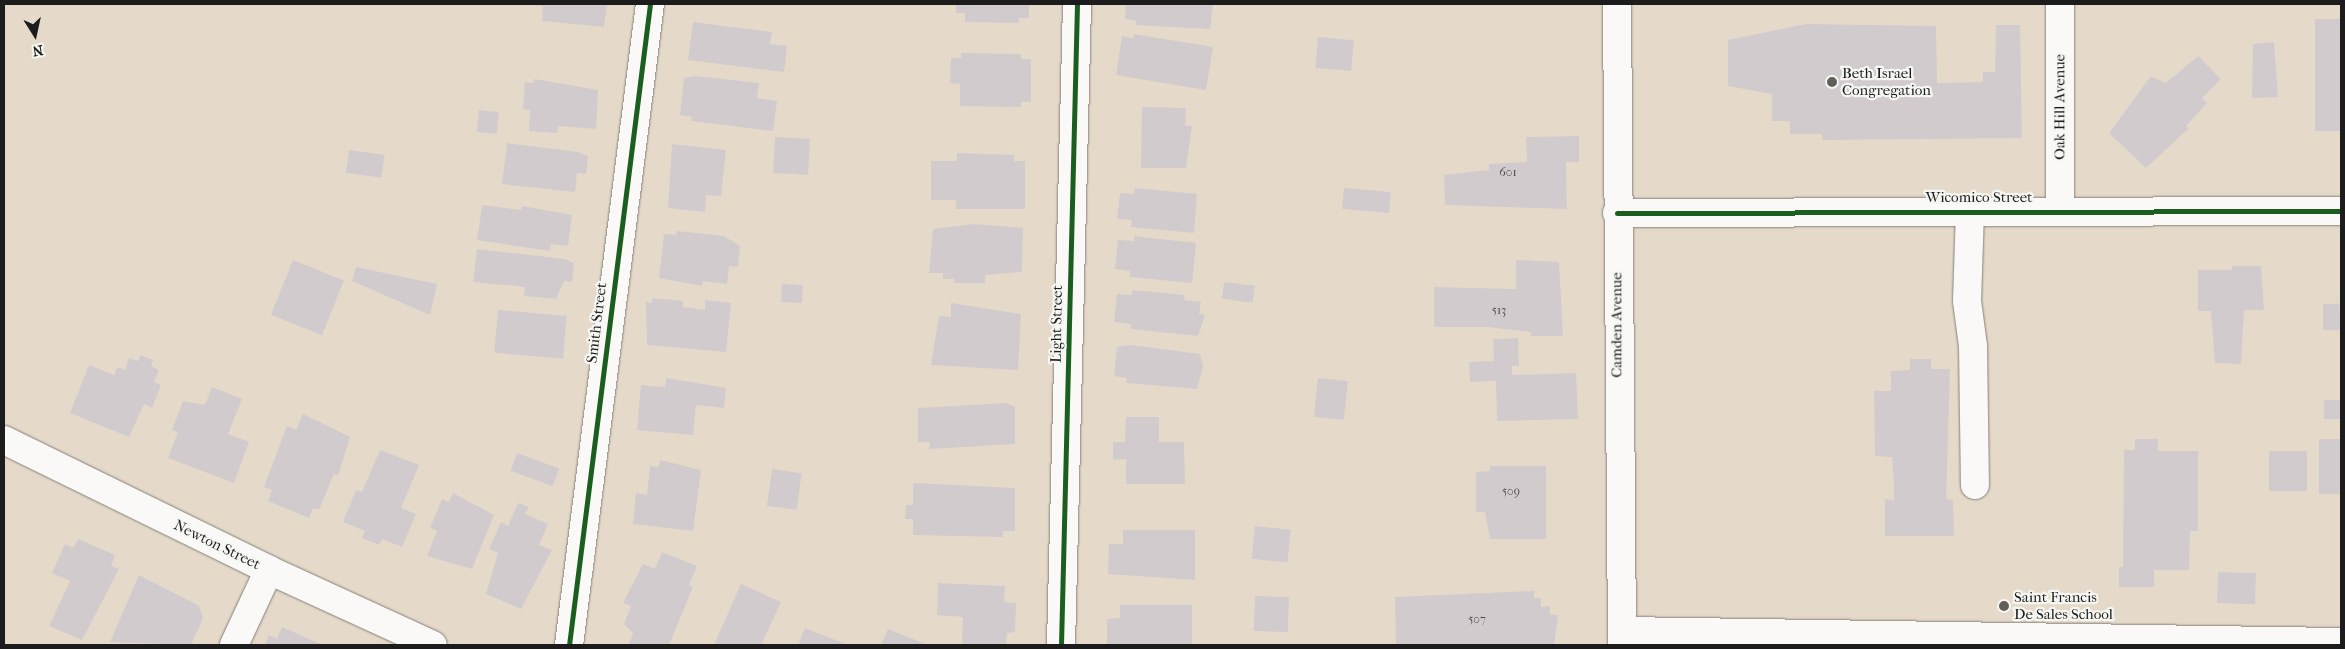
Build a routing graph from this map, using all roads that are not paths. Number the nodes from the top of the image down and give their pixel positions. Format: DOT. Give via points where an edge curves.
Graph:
graph roads {
  1 [pos="650,4"];
  2 [pos="1078,4"];
  3 [pos="1617,4"];
  4 [pos="2060,4"];
  5 [pos="2060,210"];
  6 [pos="1970,211"];
  7 [pos="2341,211"];
  8 [pos="1617,213"];
  9 [pos="4,440"];
  10 [pos="1975,486"];
  11 [pos="268,570"];
  12 [pos="1622,638"];
  13 [pos="1795,639"];
  14 [pos="1914,640"];
  15 [pos="2341,642"];
  16 [pos="234,645"];
  17 [pos="433,645"];
  18 [pos="568,645"];
  19 [pos="1061,645"];
  1 -- 18 [label="street, Smith Street"];
  2 -- 19 [label="street, Light Street"];
  3 -- 8 [label="street, Camden Avenue"];
  4 -- 5 [label="street, Oak Hill Avenue"];
  5 -- 6 [label="street, Wicomico Street"];
  5 -- 7 [label="street, Wicomico Street"];
  6 -- 8 [label="street, Wicomico Street"];
  6 -- 10 [label="street" via="1967,301 1973,346"];
  8 -- 12 [label="street, Camden Avenue"];
  9 -- 11 [label="street, Newton Street"];
  11 -- 16 [label="street"];
  11 -- 17 [label="street, Newton Street"];
  12 -- 13 [label="street"];
  13 -- 14 [label="street"];
  14 -- 15 [label="street"];
}
